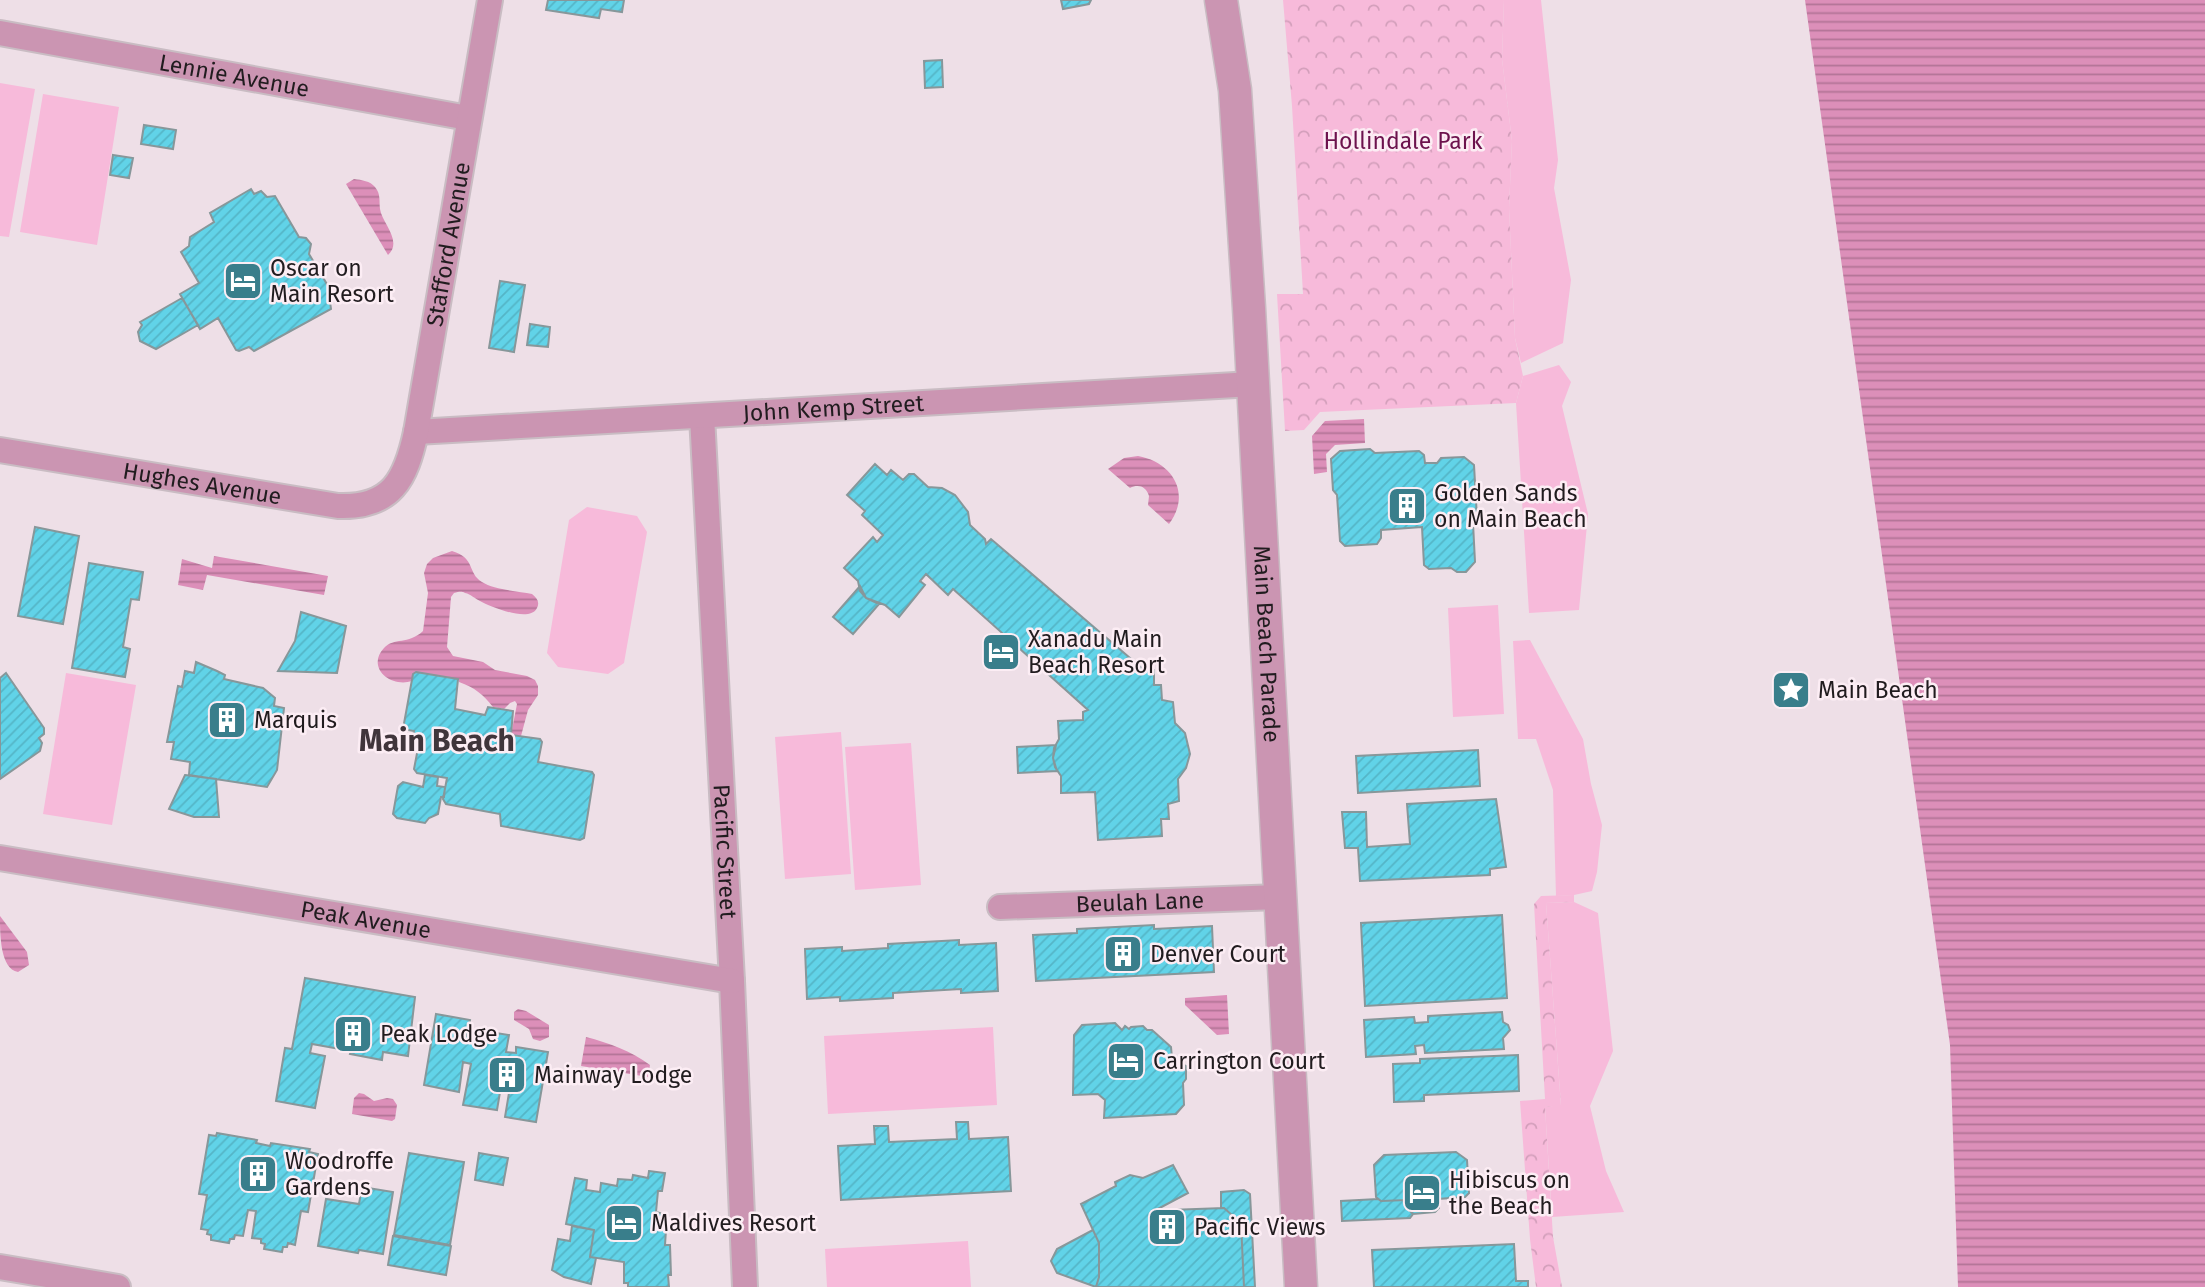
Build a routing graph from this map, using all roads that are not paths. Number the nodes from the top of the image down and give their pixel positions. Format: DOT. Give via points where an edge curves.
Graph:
graph roads {
  1 [pos="490,0"];
  2 [pos="1221,0"];
  3 [pos="0,33"];
  4 [pos="468,118"];
  5 [pos="1252,384"];
  6 [pos="702,416"];
  7 [pos="416,432"];
  8 [pos="0,450"];
  9 [pos="397,485"];
  10 [pos="0,858"];
  11 [pos="1279,897"];
  12 [pos="1000,907"];
  13 [pos="732,981"];
  14 [pos="0,1267"];
  15 [pos="118,1287"];
  16 [pos="745,1287"];
  17 [pos="1301,1287"];
  1 -- 4 [label="street, Stafford Avenue"];
  2 -- 5 [label="street, Main Beach Parade" via="1235,90"];
  3 -- 4 [label="street, Lennie Avenue"];
  4 -- 7 [label="street, Stafford Avenue"];
  5 -- 6 [label="street, John Kemp Street"];
  5 -- 11 [label="street, Main Beach Parade"];
  6 -- 7 [label="street, John Kemp Street"];
  6 -- 13 [label="street, Pacific Street"];
  7 -- 9 [label="street, Stafford Avenue"];
  8 -- 9 [label="street, Hughes Avenue" via="338,506 372,503"];
  10 -- 13 [label="street, Peak Avenue"];
  11 -- 12 [label="street, Beulah Lane"];
  11 -- 17 [label="street, Main Beach Parade"];
  13 -- 16 [label="street, Pacific Street"];
  14 -- 15 [label="street"];
}
